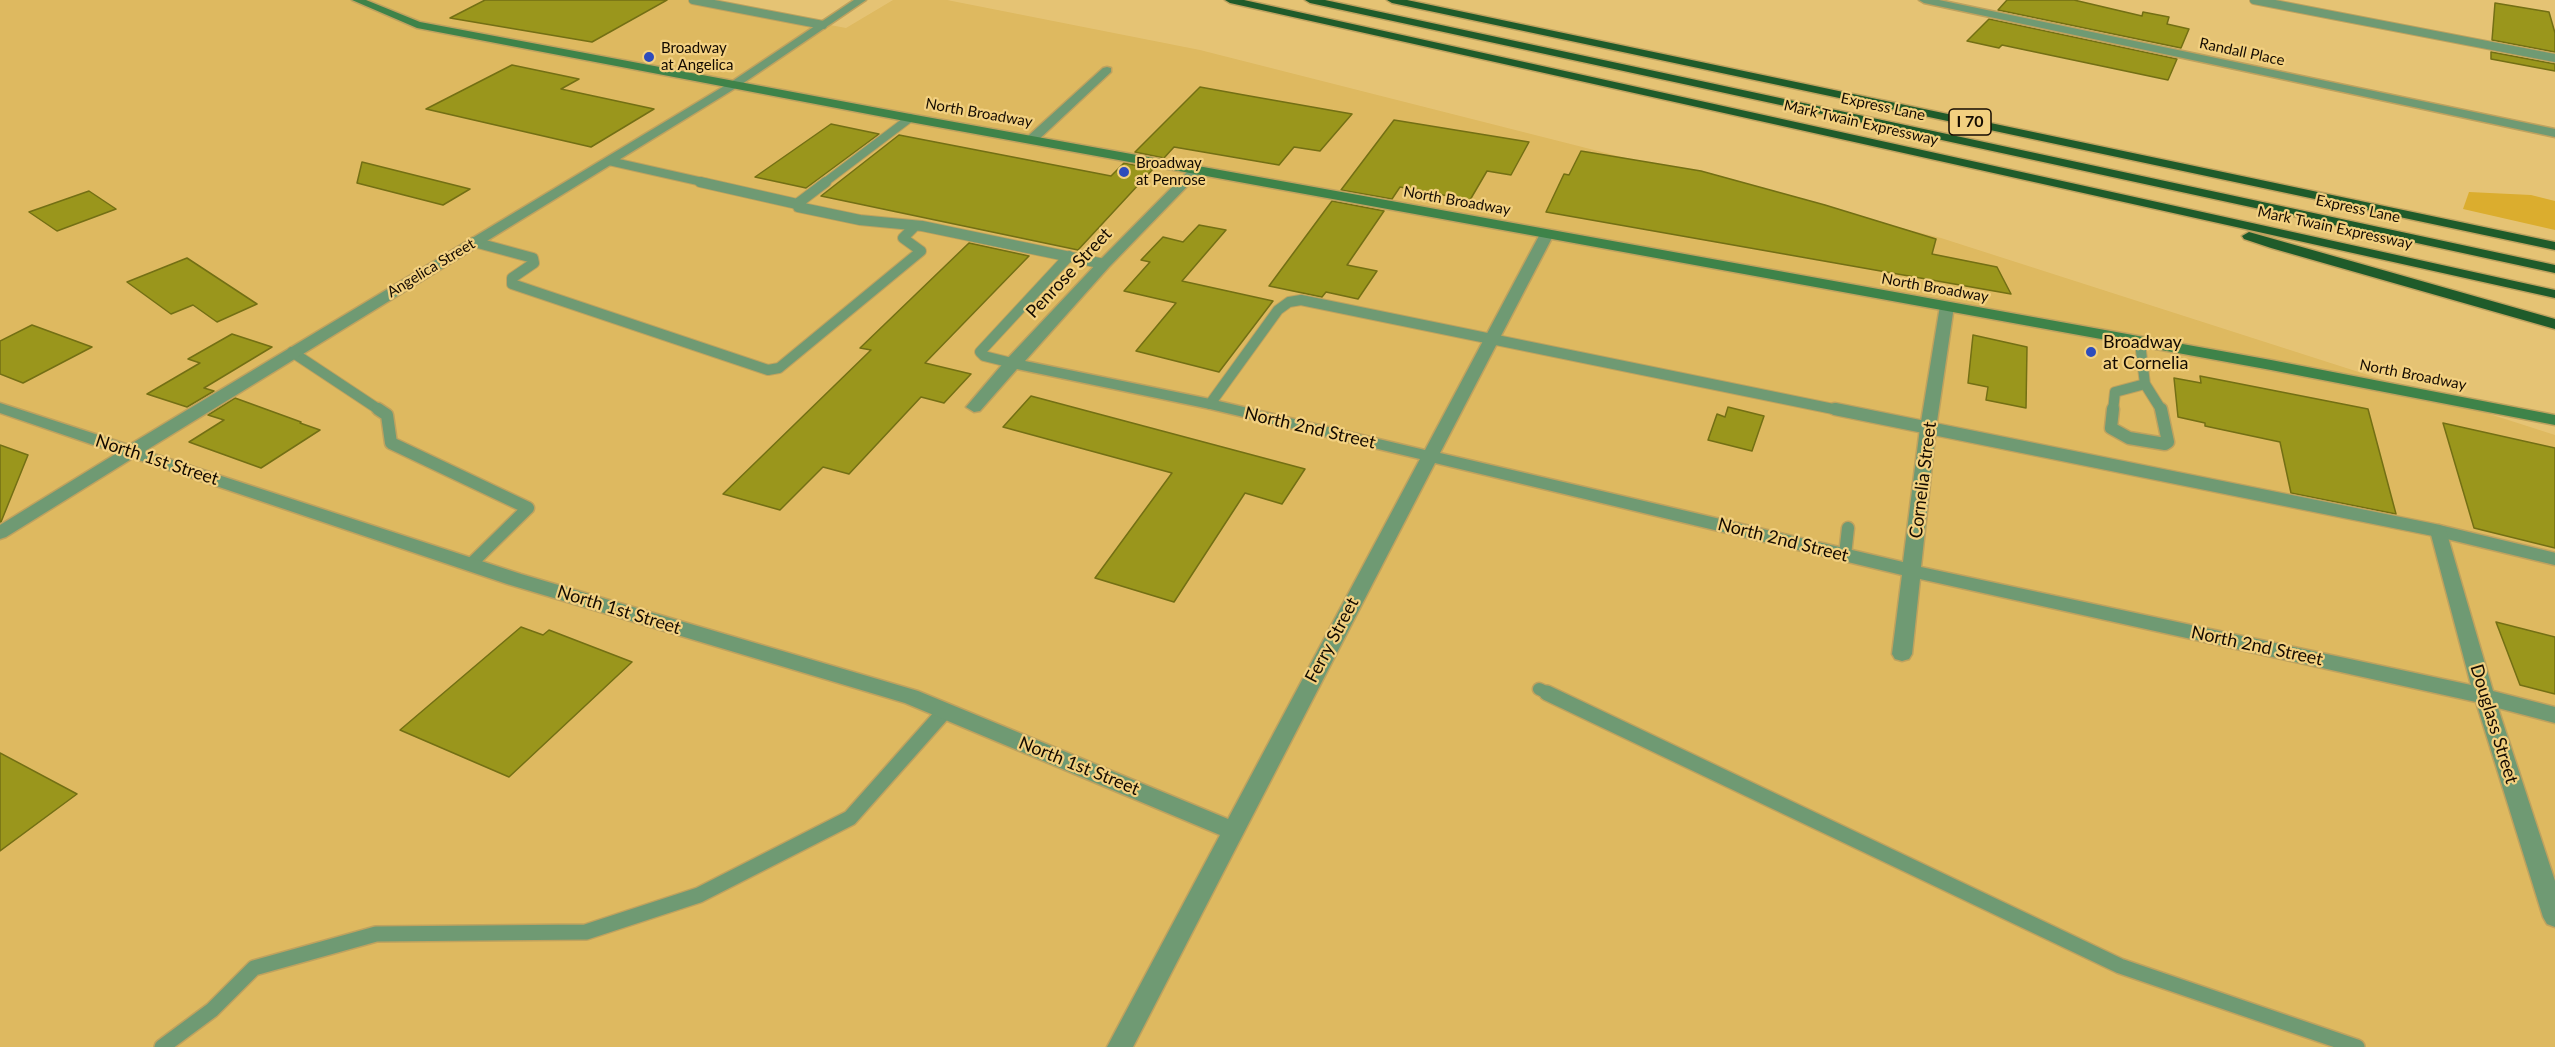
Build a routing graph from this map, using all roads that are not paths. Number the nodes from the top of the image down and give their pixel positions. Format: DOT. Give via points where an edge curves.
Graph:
graph roads {
  1 [pos="357,0"];
  2 [pos="693,0"];
  3 [pos="861,0"];
  4 [pos="1230,0"];
  5 [pos="1310,0"];
  6 [pos="1392,0"];
  7 [pos="1923,0"];
  8 [pos="2254,0"];
  9 [pos="823,25"];
  10 [pos="2555,58"];
  11 [pos="1107,70"];
  12 [pos="735,84"];
  13 [pos="910,118"];
  14 [pos="2555,133"];
  15 [pos="1032,140"];
  16 [pos="609,160"];
  17 [pos="1197,170"];
  18 [pos="797,204"];
  19 [pos="2179,211"];
  20 [pos="915,226"];
  21 [pos="1547,234"];
  22 [pos="474,242"];
  23 [pos="2553,245"];
  24 [pos="1069,256"];
  25 [pos="1104,264"];
  26 [pos="2555,269"];
  27 [pos="2555,294"];
  28 [pos="1947,306"];
  29 [pos="2555,324"];
  30 [pos="1491,340"];
  31 [pos="2140,343"];
  32 [pos="292,352"];
  33 [pos="1012,363"];
  34 [pos="2145,384"];
  35 [pos="1210,404"];
  36 [pos="974,407"];
  37 [pos="0,408"];
  38 [pos="2555,420"];
  39 [pos="1928,428"];
  40 [pos="132,451"];
  41 [pos="1430,455"];
  42 [pos="1848,528"];
  43 [pos="2439,531"];
  44 [pos="0,533"];
  45 [pos="1845,555"];
  46 [pos="2555,559"];
  47 [pos="471,564"];
  48 [pos="1912,571"];
  49 [pos="1902,654"];
  50 [pos="1539,689"];
  51 [pos="2484,696"];
  52 [pos="945,711"];
  53 [pos="2555,716"];
  54 [pos="1232,830"];
  55 [pos="2555,917"];
  56 [pos="162,1047"];
  57 [pos="1120,1047"];
  58 [pos="2357,1047"];
  1 -- 12 [label="main road, North Broadway" via="417,25"];
  2 -- 9 [label="lane"];
  3 -- 9 [label="street, Angelica Street"];
  4 -- 19 [label="highway, Mark Twain Expressway / I 70"];
  5 -- 26 [label="highway, Express Lane"];
  6 -- 23 [label="highway, Mark Twain Expressway / I 70"];
  7 -- 14 [label="street, Randall Place"];
  8 -- 10 [label="lane"];
  9 -- 12 [label="street, Angelica Street"];
  11 -- 15 [label="street"];
  12 -- 13 [label="main road, North Broadway"];
  12 -- 16 [label="street, Angelica Street"];
  13 -- 15 [label="main road, North Broadway"];
  13 -- 18 [label="lane"];
  15 -- 17 [label="main road, North Broadway"];
  16 -- 18 [label="lane"];
  16 -- 22 [label="street, Angelica Street"];
  17 -- 21 [label="main road, North Broadway"];
  17 -- 25 [label="street, Penrose Street"];
  18 -- 20 [label="lane" via="860,220"];
  19 -- 27 [label="highway, Mark Twain Expressway / I 70"];
  19 -- 29 [label="highway" via="2276,246"];
  20 -- 22 [label="lane" via="903,238 921,251 779,368 768,370 512,284 512,278 534,263 533,258"];
  20 -- 24 [label="lane"];
  21 -- 28 [label="main road, North Broadway"];
  21 -- 30 [label="street, Ferry Street"];
  22 -- 32 [label="street, Angelica Street"];
  24 -- 25 [label="lane"];
  24 -- 33 [label="lane" via="980,352"];
  25 -- 33 [label="street, Penrose Street"];
  28 -- 31 [label="main road, North Broadway"];
  28 -- 39 [label="street, Cornelia Street"];
  30 -- 35 [label="lane" via="1301,300 1289,302 1278,310"];
  30 -- 39 [label="lane"];
  30 -- 41 [label="street, Ferry Street"];
  31 -- 34 [label="lane"];
  31 -- 38 [label="main road, North Broadway"];
  32 -- 40 [label="street, Angelica Street"];
  32 -- 47 [label="lane" via="387,416 391,444 528,508"];
  33 -- 35 [label="street, North 2nd Street"];
  33 -- 36 [label="street, Penrose Street"];
  34 -- 34 [label="lane" via="2115,392 2111,428 2129,438 2165,444 2168,442 2161,407"];
  35 -- 41 [label="street, North 2nd Street"];
  37 -- 40 [label="street, North 1st Street"];
  39 -- 43 [label="lane"];
  39 -- 48 [label="street, Cornelia Street"];
  40 -- 44 [label="street, Angelica Street"];
  40 -- 47 [label="street, North 1st Street"];
  41 -- 45 [label="street, North 2nd Street"];
  41 -- 54 [label="street, Ferry Street"];
  42 -- 45 [label="lane"];
  43 -- 46 [label="lane"];
  43 -- 51 [label="street, Douglass Street"];
  45 -- 48 [label="street, North 2nd Street"];
  47 -- 52 [label="street, North 1st Street" via="911,697"];
  48 -- 49 [label="street, Cornelia Street"];
  48 -- 51 [label="street, North 2nd Street"];
  50 -- 58 [label="lane" via="2120,966"];
  51 -- 53 [label="street, North 2nd Street"];
  51 -- 55 [label="street, Douglass Street"];
  52 -- 54 [label="street, North 1st Street"];
  52 -- 56 [label="lane" via="850,818 699,895 586,932 376,934 254,968 212,1010"];
  54 -- 57 [label="street, Ferry Street"];
}
